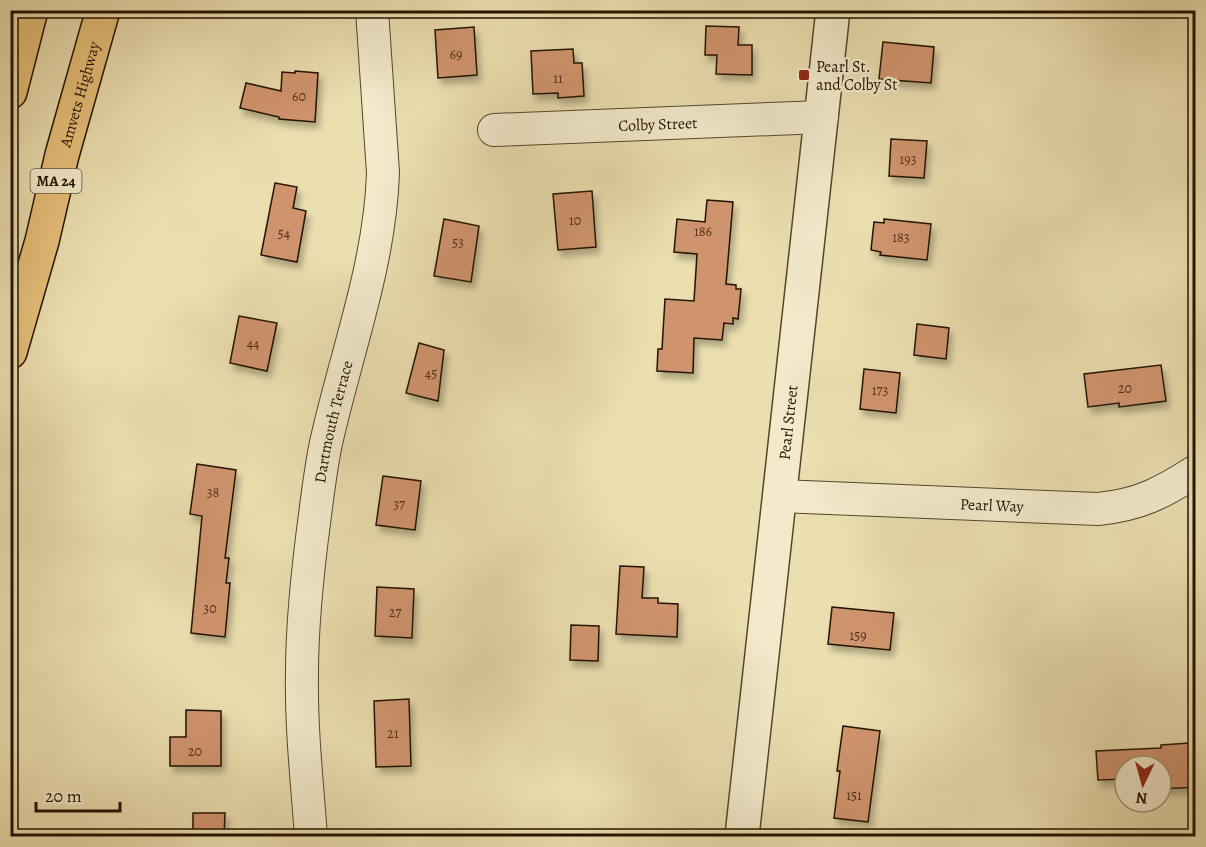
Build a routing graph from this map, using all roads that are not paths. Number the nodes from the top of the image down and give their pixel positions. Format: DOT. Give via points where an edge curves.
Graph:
graph roads {
  1 [pos="31,10"];
  2 [pos="104,10"];
  3 [pos="372,10"];
  4 [pos="833,10"];
  5 [pos="10,92"];
  6 [pos="822,117"];
  7 [pos="494,130"];
  8 [pos="10,352"];
  9 [pos="1196,471"];
  10 [pos="780,496"];
  11 [pos="311,837"];
  12 [pos="742,837"];
  1 -- 5 [label="highway"];
  2 -- 8 [label="highway, Amvets Highway / MA 24"];
  3 -- 11 [label="street, Dartmouth Terrace" via="382,199 367,285 326,444 310,553 302,674"];
  4 -- 6 [label="street, Pearl Street"];
  6 -- 7 [label="street, Colby Street"];
  6 -- 10 [label="street, Pearl Street"];
  9 -- 10 [label="street, Pearl Way" via="1145,500 1098,509"];
  10 -- 12 [label="street, Pearl Street"];
}
